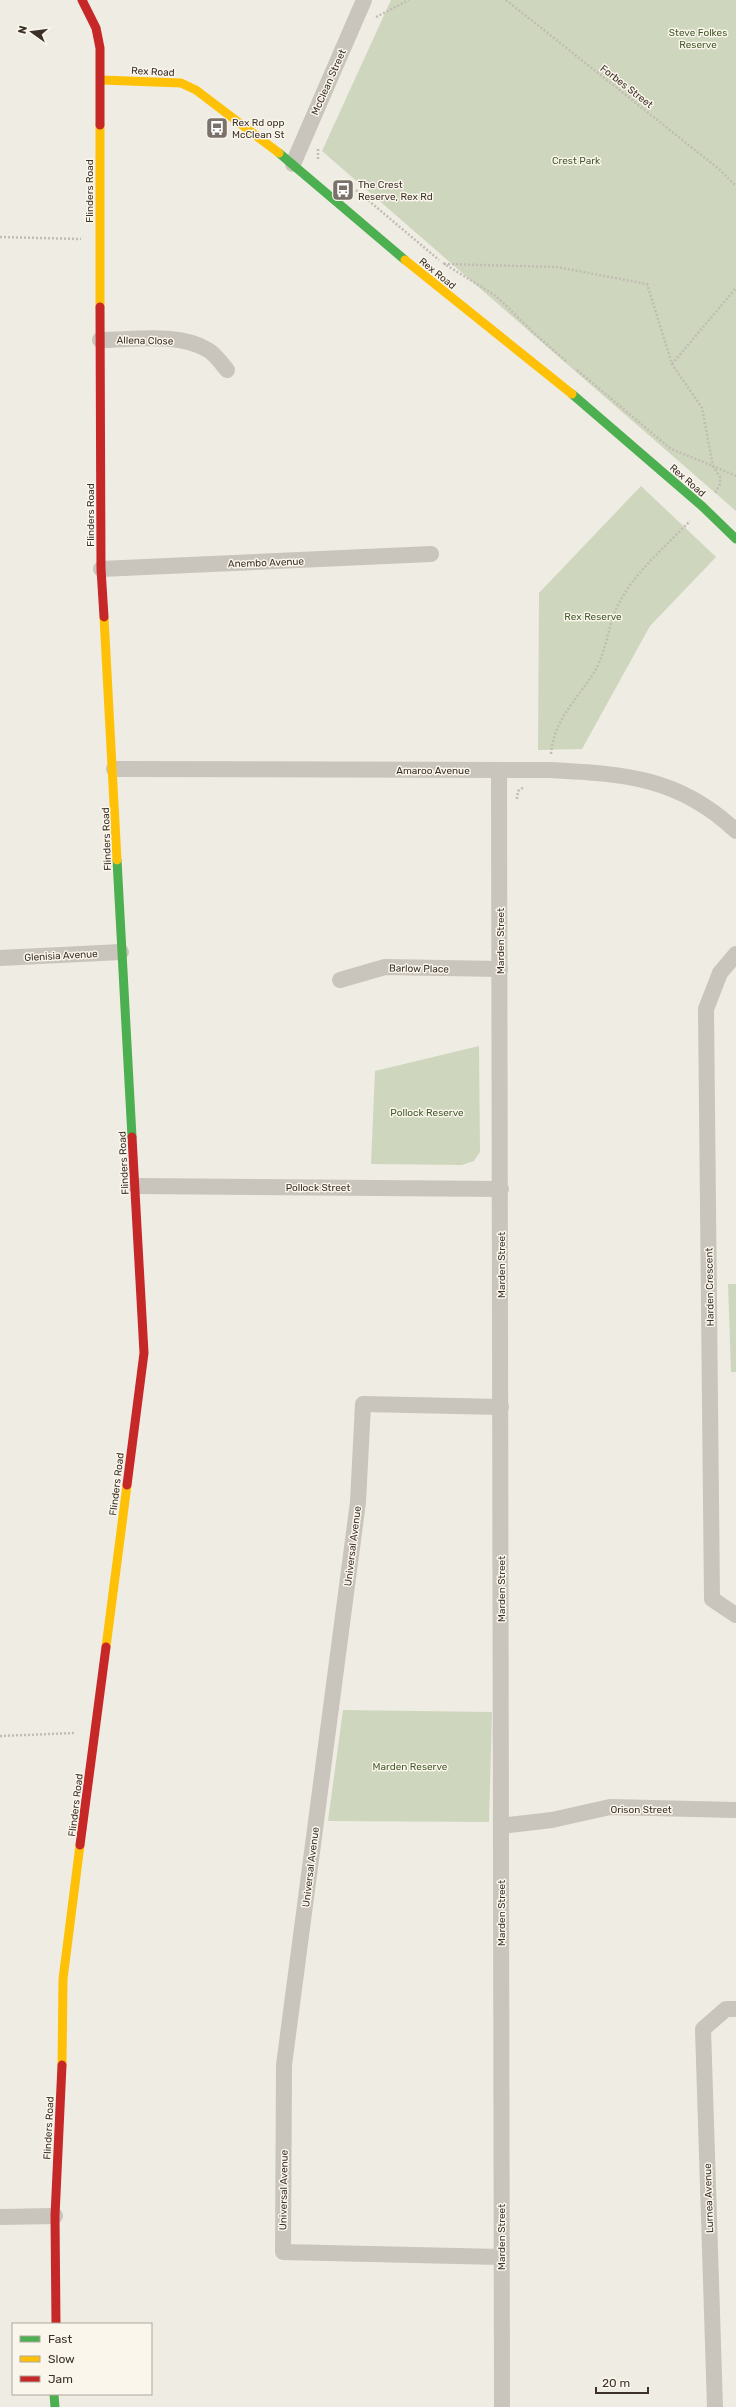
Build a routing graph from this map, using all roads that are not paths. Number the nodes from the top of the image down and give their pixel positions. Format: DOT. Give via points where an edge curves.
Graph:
graph roads {
  1 [pos="82,0"];
  2 [pos="364,0"];
  3 [pos="101,80"];
  4 [pos="293,164"];
  5 [pos="100,340"];
  6 [pos="227,370"];
  7 [pos="736,539"];
  8 [pos="431,554"];
  9 [pos="101,569"];
  10 [pos="114,769"];
  11 [pos="499,770"];
  12 [pos="736,831"];
  13 [pos="122,952"];
  14 [pos="736,954"];
  15 [pos="0,958"];
  16 [pos="500,969"];
  17 [pos="340,980"];
  18 [pos="136,1186"];
  19 [pos="501,1188"];
  20 [pos="501,1407"];
  21 [pos="736,1615"];
  22 [pos="736,1810"];
  23 [pos="501,1826"];
  24 [pos="736,2009"];
  25 [pos="0,2216"];
  26 [pos="55,2216"];
  27 [pos="501,2257"];
  28 [pos="56,2323"];
  29 [pos="54,2395"];
  30 [pos="55,2407"];
  31 [pos="502,2407"];
  32 [pos="715,2407"];
  1 -- 3 [label="street, Flinders Road" via="96,28 100,48"];
  2 -- 4 [label="street, McClean Street"];
  3 -- 4 [label="street, Rex Road" via="164,82 189,86"];
  3 -- 5 [label="street, Flinders Road"];
  4 -- 7 [label="street, Rex Road" via="403,258 556,380"];
  5 -- 6 [label="street, Allena Close" via="172,340 195,344 209,350"];
  5 -- 9 [label="street, Flinders Road"];
  8 -- 9 [label="street, Anembo Avenue"];
  9 -- 10 [label="street, Flinders Road"];
  10 -- 11 [label="street, Amaroo Avenue"];
  10 -- 13 [label="street, Flinders Road"];
  11 -- 12 [label="street, Amaroo Avenue" via="602,772 657,782 692,796"];
  11 -- 16 [label="street, Marden Street"];
  13 -- 15 [label="street, Glenisia Avenue"];
  13 -- 18 [label="street, Flinders Road"];
  14 -- 21 [label="street, Harden Crescent" via="720,973 706,1009 706,1017 712,1599"];
  16 -- 17 [label="street, Barlow Place" via="385,967"];
  16 -- 19 [label="street, Marden Street"];
  18 -- 19 [label="street, Pollock Street"];
  18 -- 26 [label="street, Flinders Road" via="144,1352 63,1979"];
  19 -- 20 [label="street, Marden Street"];
  20 -- 23 [label="street, Marden Street"];
  20 -- 27 [label="street, Universal Avenue" via="363,1404 358,1502 284,2065 283,2252"];
  22 -- 23 [label="street, Orison Street" via="610,1807 552,1820"];
  23 -- 27 [label="street, Marden Street"];
  24 -- 32 [label="street, Lurnea Avenue" via="726,2009 703,2029"];
  25 -- 26 [label="street"];
  26 -- 28 [label="street, Flinders Road"];
  27 -- 31 [label="street, Marden Street"];
  29 -- 30 [label="street"];
}
